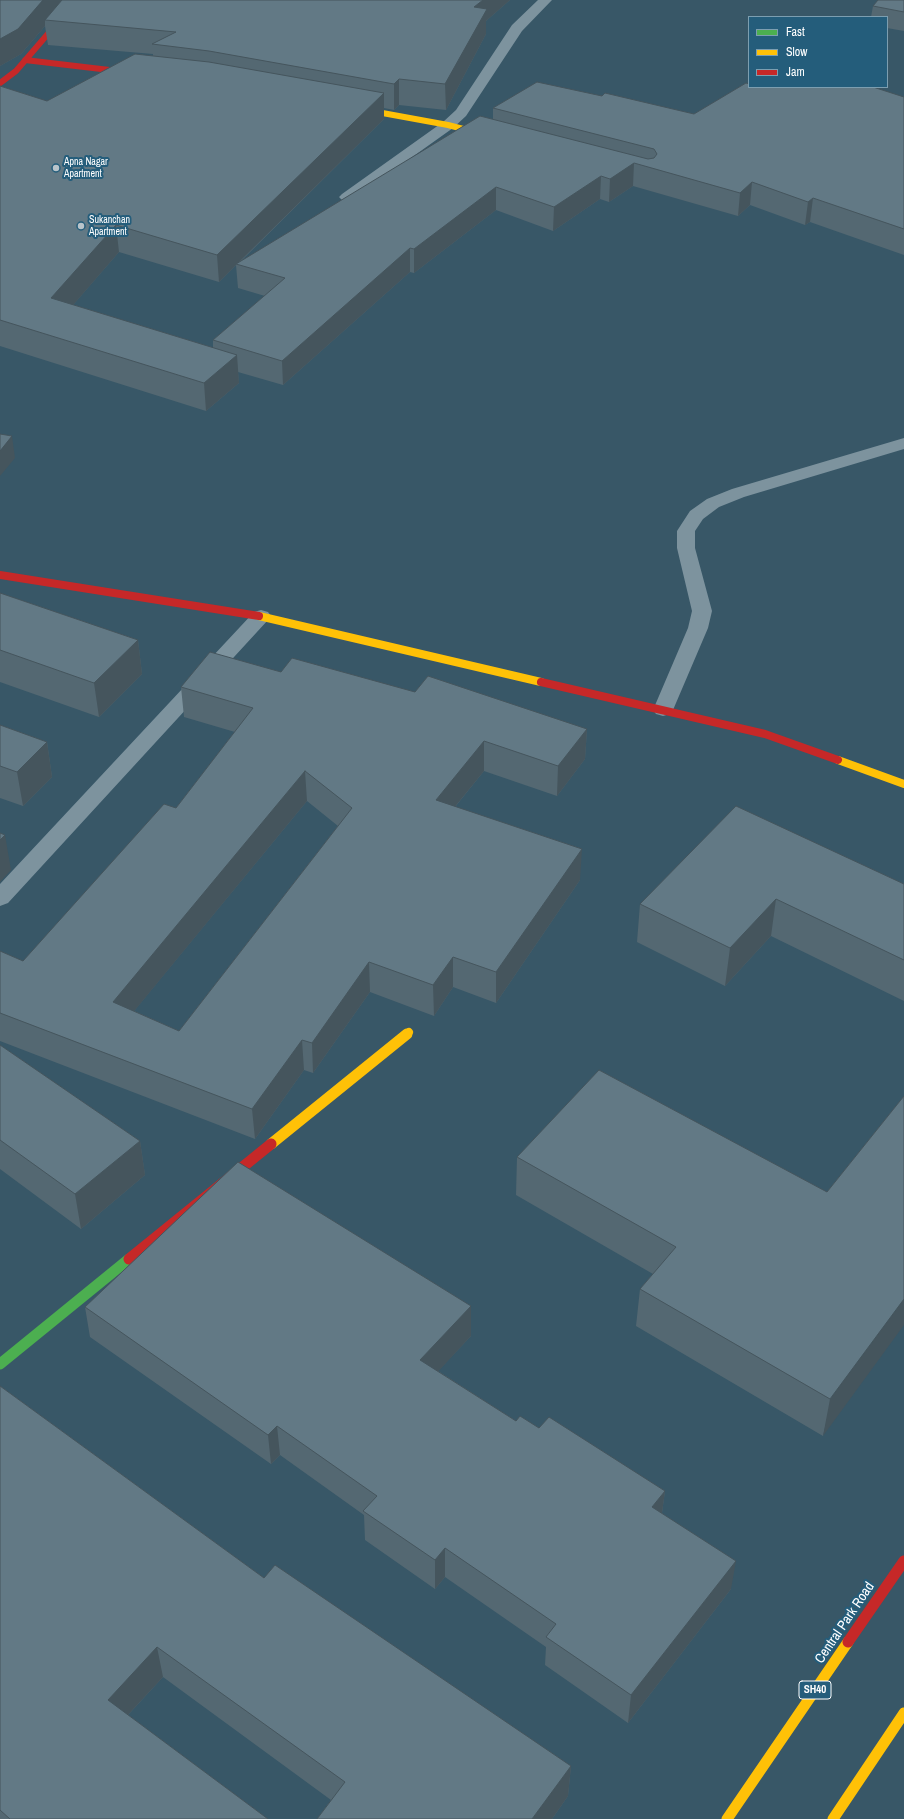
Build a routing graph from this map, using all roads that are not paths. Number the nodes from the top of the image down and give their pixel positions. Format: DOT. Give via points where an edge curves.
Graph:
graph roads {
  1 [pos="77,0"];
  2 [pos="545,0"];
  3 [pos="25,60"];
  4 [pos="147,74"];
  5 [pos="0,83"];
  6 [pos="349,107"];
  7 [pos="448,125"];
  8 [pos="502,139"];
  9 [pos="347,197"];
  10 [pos="904,443"];
  11 [pos="0,575"];
  12 [pos="261,616"];
  13 [pos="663,710"];
  14 [pos="904,784"];
  15 [pos="0,898"];
  16 [pos="409,1032"];
  17 [pos="0,1364"];
  18 [pos="904,1561"];
  19 [pos="904,1713"];
  20 [pos="727,1819"];
  21 [pos="833,1819"];
  1 -- 3 [label="street"];
  2 -- 7 [label="street" via="517,28 460,113"];
  3 -- 4 [label="street"];
  3 -- 5 [label="street" via="16,71"];
  6 -- 7 [label="street"];
  7 -- 8 [label="street"];
  7 -- 9 [label="street"];
  10 -- 13 [label="street" via="738,493 713,503 696,515 686,531 686,548 702,611 698,628"];
  11 -- 12 [label="street"];
  12 -- 13 [label="street"];
  12 -- 15 [label="street"];
  13 -- 14 [label="street" via="765,734"];
  16 -- 17 [label="street"];
  18 -- 20 [label="street, Central Park Road / SH40"];
  19 -- 21 [label="street"];
}
